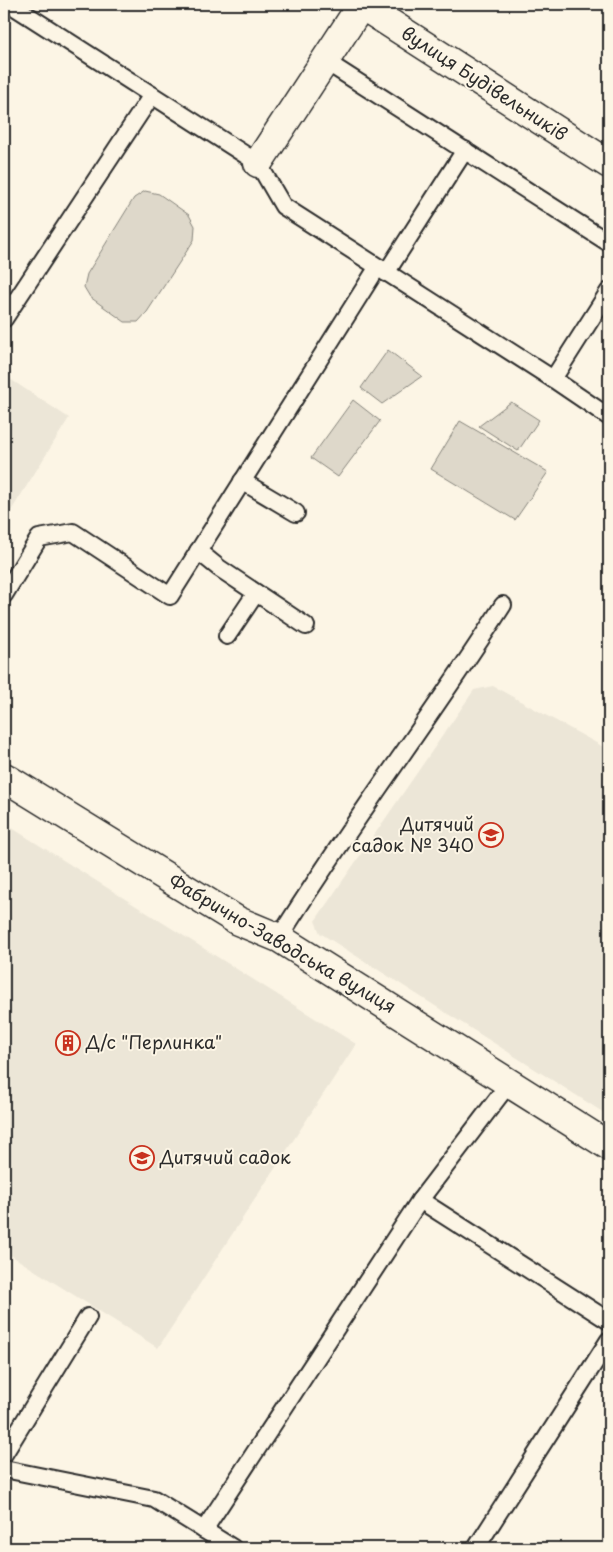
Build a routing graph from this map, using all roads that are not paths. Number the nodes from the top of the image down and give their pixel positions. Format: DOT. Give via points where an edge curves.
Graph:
graph roads {
  1 [pos="10,4"];
  2 [pos="361,4"];
  3 [pos="325,61"];
  4 [pos="152,95"];
  5 [pos="465,150"];
  6 [pos="258,163"];
  7 [pos="609,164"];
  8 [pos="609,243"];
  9 [pos="382,270"];
  10 [pos="609,291"];
  11 [pos="4,319"];
  12 [pos="553,379"];
  13 [pos="608,413"];
  14 [pos="242,481"];
  15 [pos="296,513"];
  16 [pos="198,550"];
  17 [pos="256,593"];
  18 [pos="4,595"];
  19 [pos="503,605"];
  20 [pos="306,626"];
  21 [pos="227,636"];
  22 [pos="4,777"];
  23 [pos="279,938"];
  24 [pos="510,1082"];
  25 [pos="609,1146"];
  26 [pos="420,1200"];
  27 [pos="88,1316"];
  28 [pos="609,1321"];
  29 [pos="609,1340"];
  30 [pos="4,1454"];
  31 [pos="4,1469"];
  32 [pos="204,1530"];
  33 [pos="234,1548"];
  34 [pos="476,1548"];
  1 -- 4 [label="lane"];
  2 -- 3 [label="street"];
  2 -- 7 [label="street, вулиця Будівельників"];
  3 -- 5 [label="lane"];
  3 -- 6 [label="street"];
  4 -- 6 [label="lane"];
  4 -- 11 [label="lane"];
  5 -- 8 [label="lane"];
  5 -- 9 [label="lane"];
  6 -- 9 [label="lane" via="283,206"];
  9 -- 12 [label="lane"];
  9 -- 14 [label="lane"];
  10 -- 12 [label="lane"];
  12 -- 13 [label="lane"];
  14 -- 15 [label="lane"];
  14 -- 16 [label="lane"];
  16 -- 17 [label="lane"];
  16 -- 18 [label="lane" via="170,596 73,532 39,538"];
  17 -- 20 [label="lane"];
  17 -- 21 [label="lane"];
  19 -- 23 [label="lane"];
  22 -- 23 [label="street, Фабрично-Заводська вулиця" via="238,921"];
  23 -- 24 [label="street, Фабрично-Заводська вулиця"];
  24 -- 25 [label="street, Фабрично-Заводська вулиця"];
  24 -- 26 [label="lane"];
  26 -- 28 [label="lane"];
  26 -- 32 [label="lane"];
  27 -- 30 [label="lane"];
  29 -- 34 [label="lane"];
  31 -- 32 [label="lane" via="154,1498"];
  32 -- 33 [label="lane"];
}
